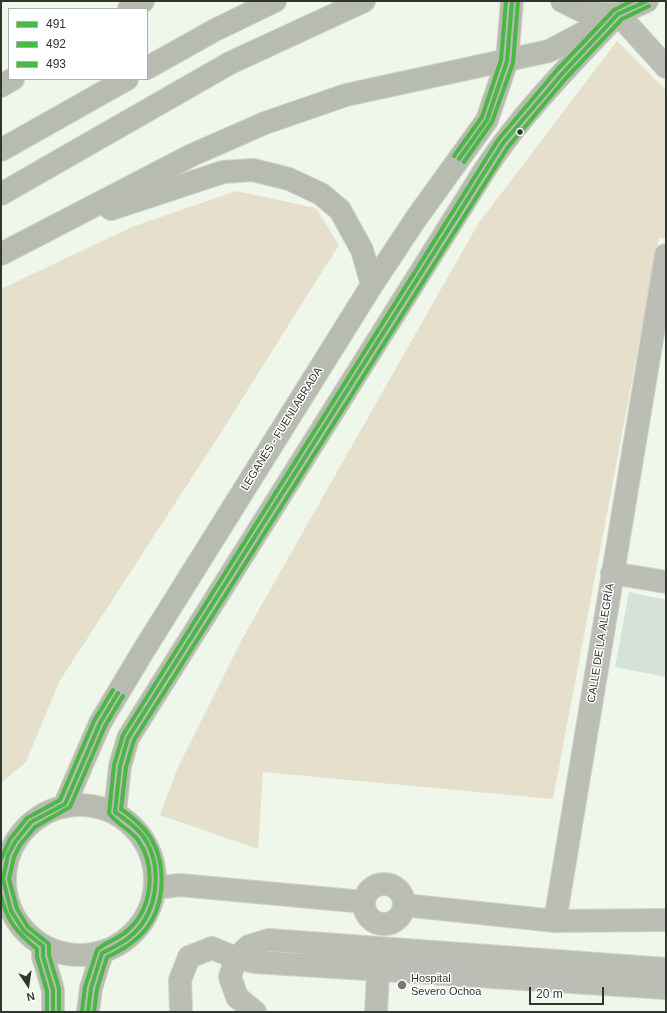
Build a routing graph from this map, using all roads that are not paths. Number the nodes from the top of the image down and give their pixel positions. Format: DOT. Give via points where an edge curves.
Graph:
graph roads {
  1 [pos="144,1"];
  2 [pos="275,1"];
  3 [pos="364,1"];
  4 [pos="512,1"];
  5 [pos="562,1"];
  6 [pos="647,2"];
  7 [pos="131,8"];
  8 [pos="618,14"];
  9 [pos="507,61"];
  10 [pos="148,67"];
  11 [pos="666,67"];
  12 [pos="11,80"];
  13 [pos="125,80"];
  14 [pos="1,86"];
  15 [pos="1,150"];
  16 [pos="1,194"];
  17 [pos="49,229"];
  18 [pos="1,254"];
  19 [pos="666,255"];
  20 [pos="372,285"];
  21 [pos="612,573"];
  22 [pos="666,582"];
  23 [pos="65,804"];
  24 [pos="115,812"];
  25 [pos="2,879"];
  26 [pos="156,888"];
  27 [pos="364,902"];
  28 [pos="404,905"];
  29 [pos="666,920"];
  30 [pos="555,921"];
  31 [pos="380,924"];
  32 [pos="43,946"];
  33 [pos="379,947"];
  34 [pos="102,953"];
  35 [pos="236,958"];
  36 [pos="666,969"];
  37 [pos="378,970"];
  38 [pos="666,988"];
  39 [pos="53,1012"];
  40 [pos="88,1012"];
  41 [pos="181,1012"];
  42 [pos="255,1012"];
  43 [pos="376,1012"];
  1 -- 7 [label="highway"];
  2 -- 10 [label="highway" via="215,30"];
  3 -- 16 [label="highway" via="230,63"];
  4 -- 9 [label="highway, LEGANÉS - FUENLABRADA"];
  5 -- 8 [label="highway" via="586,13"];
  6 -- 8 [label="highway"];
  8 -- 9 [label="highway" via="549,51"];
  8 -- 11 [label="street"];
  8 -- 24 [label="highway" via="515,128 486,168 128,738 120,766"];
  9 -- 17 [label="highway" via="346,95 265,122 192,155"];
  9 -- 20 [label="highway, LEGANÉS - FUENLABRADA" via="487,120"];
  12 -- 14 [label="highway"];
  13 -- 15 [label="highway"];
  17 -- 18 [label="highway"];
  17 -- 20 [label="highway" via="223,172 253,170 289,179 321,194 340,210 362,250"];
  19 -- 21 [label="street, CALLE DE LA ALEGRÍA"];
  20 -- 23 [label="highway, LEGANÉS - FUENLABRADA" via="100,723"];
  21 -- 22 [label="street"];
  21 -- 30 [label="street, CALLE DE LA ALEGRÍA"];
  23 -- 24 [label="highway" via="89,805"];
  23 -- 25 [label="highway" via="31,822 8,855"];
  24 -- 26 [label="highway" via="127,820 144,839 154,863"];
  25 -- 32 [label="highway" via="11,911 24,931"];
  26 -- 27 [label="street" via="180,885"];
  26 -- 34 [label="highway" via="149,913 134,934"];
  27 -- 28 [label="street" via="367,892 384,884 391,885 401,893"];
  27 -- 31 [label="street" via="364,912 368,918"];
  28 -- 30 [label="street"];
  28 -- 31 [label="street" via="399,918 394,922"];
  29 -- 30 [label="street"];
  31 -- 33 [label="street"];
  32 -- 34 [label="highway" via="65,954"];
  32 -- 39 [label="highway" via="43,956 53,990"];
  33 -- 35 [label="street" via="268,940 249,946"];
  33 -- 36 [label="street"];
  33 -- 37 [label="street"];
  34 -- 40 [label="highway" via="91,988"];
  35 -- 37 [label="street" via="255,962"];
  35 -- 41 [label="street" via="212,948 189,957 180,980"];
  35 -- 42 [label="street" via="230,977 238,997"];
  37 -- 38 [label="street"];
  37 -- 43 [label="street"];
}
